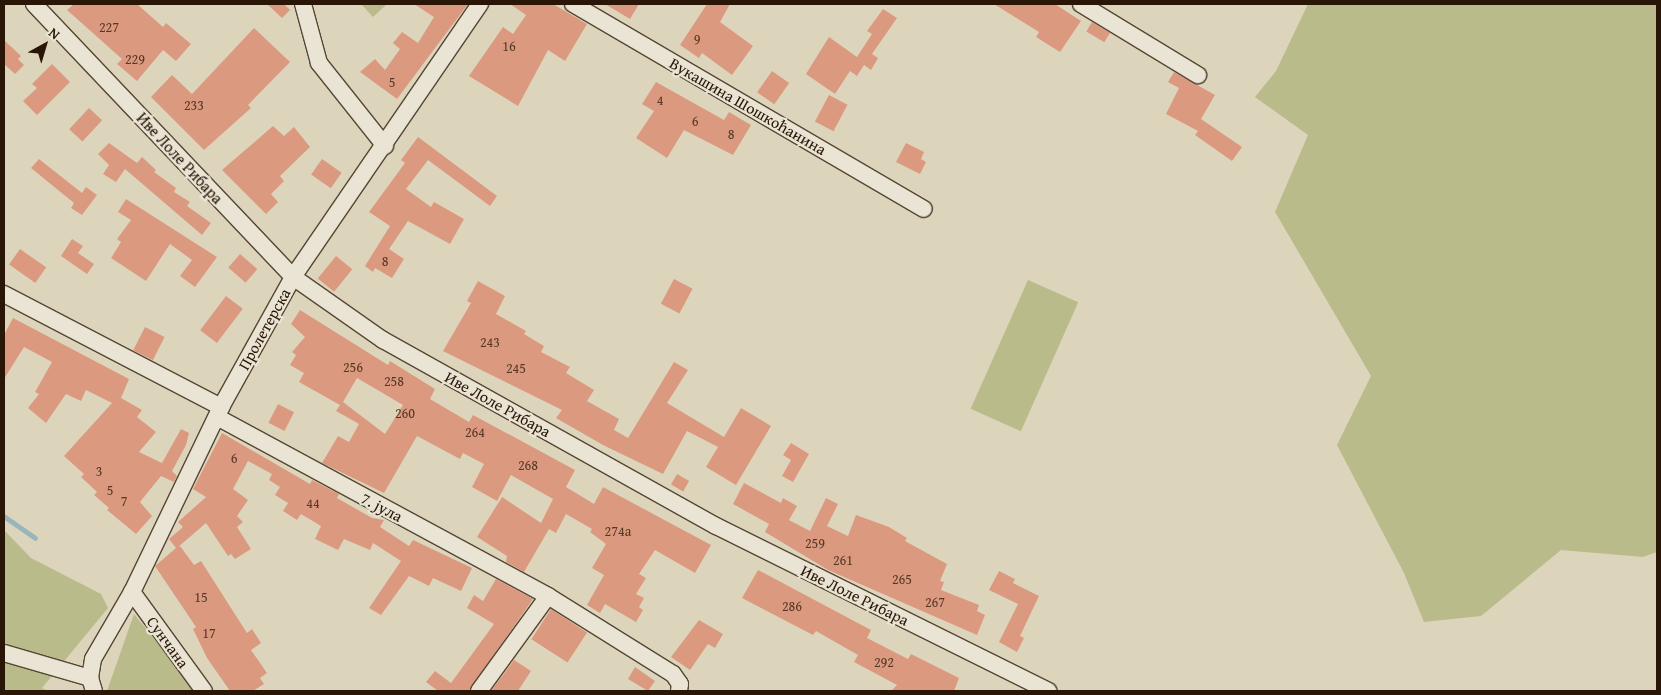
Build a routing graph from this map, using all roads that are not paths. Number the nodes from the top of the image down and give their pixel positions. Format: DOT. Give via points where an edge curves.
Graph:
graph roads {
  1 [pos="34,4"];
  2 [pos="303,4"];
  3 [pos="480,4"];
  4 [pos="573,4"];
  5 [pos="1081,4"];
  6 [pos="1198,75"];
  7 [pos="385,146"];
  8 [pos="924,209"];
  9 [pos="293,276"];
  10 [pos="4,294"];
  11 [pos="219,412"];
  12 [pos="132,592"];
  13 [pos="548,596"];
  14 [pos="4,653"];
  15 [pos="92,684"];
  16 [pos="680,688"];
  17 [pos="204,691"];
  18 [pos="479,691"];
  19 [pos="1046,691"];
  1 -- 9 [label="street, Иве Лоле Рибара"];
  2 -- 7 [label="street" via="319,63"];
  3 -- 7 [label="street, Пролетерска"];
  4 -- 8 [label="street, Вукашина Шошкоћанина"];
  5 -- 6 [label="street"];
  7 -- 9 [label="street, Пролетерска"];
  9 -- 11 [label="street, Пролетерска"];
  9 -- 19 [label="street, Иве Лоле Рибара" via="382,340 716,526"];
  10 -- 11 [label="street, 7. јула"];
  11 -- 12 [label="street, Пролетерска"];
  11 -- 13 [label="street, 7. јула"];
  12 -- 15 [label="street, Пролетерска" via="93,659"];
  12 -- 17 [label="street, Сунчана"];
  13 -- 16 [label="street, 7. јула" via="673,674"];
  13 -- 18 [label="street"];
  14 -- 15 [label="street"];
}
